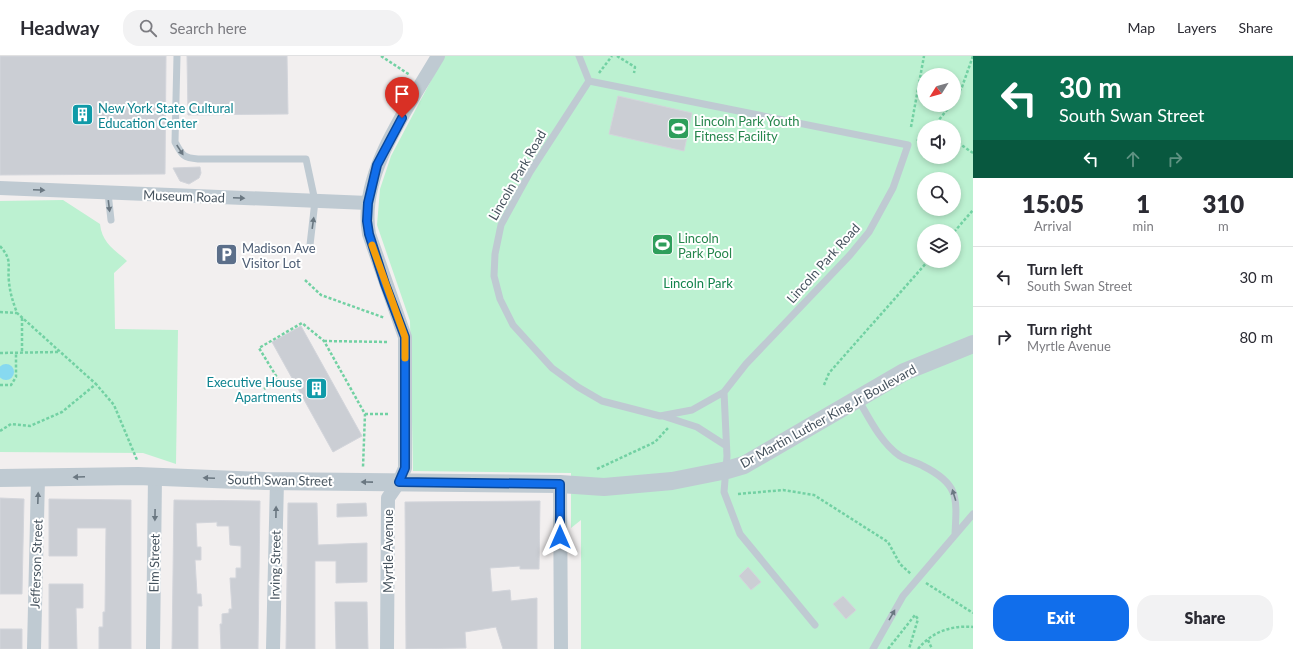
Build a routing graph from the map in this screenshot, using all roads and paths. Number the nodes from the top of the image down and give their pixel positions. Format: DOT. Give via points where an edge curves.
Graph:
graph roads {
  1 [pos="177,56"];
  2 [pos="381,56"];
  3 [pos="438,56"];
  4 [pos="579,56"];
  5 [pos="612,56"];
  6 [pos="617,56"];
  7 [pos="924,56"];
  8 [pos="973,56"];
  9 [pos="607,62"];
  10 [pos="972,66"];
  11 [pos="634,73"];
  12 [pos="410,74"];
  13 [pos="589,81"];
  14 [pos="961,89"];
  15 [pos="946,112"];
  16 [pos="940,120"];
  17 [pos="911,127"];
  18 [pos="961,145"];
  19 [pos="973,153"];
  20 [pos="0,188"];
  21 [pos="108,193"];
  22 [pos="315,201"];
  23 [pos="368,203"];
  24 [pos="973,210"];
  25 [pos="111,220"];
  26 [pos="961,224"];
  27 [pos="310,245"];
  28 [pos="0,246"];
  29 [pos="922,268"];
  30 [pos="305,280"];
  31 [pos="0,312"];
  32 [pos="17,313"];
  33 [pos="22,318"];
  34 [pos="390,320"];
  35 [pos="324,341"];
  36 [pos="388,342"];
  37 [pos="973,344"];
  38 [pos="0,352"];
  39 [pos="60,352"];
  40 [pos="16,353"];
  41 [pos="22,353"];
  42 [pos="96,384"];
  43 [pos="0,385"];
  44 [pos="824,385"];
  45 [pos="264,389"];
  46 [pos="724,392"];
  47 [pos="858,399"];
  48 [pos="365,414"];
  49 [pos="389,414"];
  50 [pos="660,416"];
  51 [pos="673,420"];
  52 [pos="0,431"];
  53 [pos="725,446"];
  54 [pos="138,460"];
  55 [pos="597,469"];
  56 [pos="727,470"];
  57 [pos="363,474"];
  58 [pos="155,476"];
  59 [pos="0,478"];
  60 [pos="38,478"];
  61 [pos="277,481"];
  62 [pos="399,482"];
  63 [pos="560,484"];
  64 [pos="738,494"];
  65 [pos="973,514"];
  66 [pos="955,534"];
  67 [pos="911,574"];
  68 [pos="925,583"];
  69 [pos="973,613"];
  70 [pos="815,625"];
  71 [pos="973,627"];
  72 [pos="928,640"];
  73 [pos="34,649"];
  74 [pos="153,649"];
  75 [pos="273,649"];
  76 [pos="388,649"];
  77 [pos="561,649"];
  78 [pos="873,649"];
  79 [pos="888,649"];
  80 [pos="909,649"];
  81 [pos="918,649"];
  82 [pos="932,649"];
  1 -- 22 [label="lane, one-way" via="175,142 180,152 187,158 198,159 306,159"];
  2 -- 12 [label="path"];
  3 -- 23 [label="street, Myrtle Avenue" via="377,165"];
  4 -- 13 [label="lane"];
  5 -- 9 [label="path"];
  6 -- 11 [label="path" via="635,67"];
  7 -- 17 [label="path"];
  8 -- 10 [label="path"];
  10 -- 14 [label="path"];
  13 -- 46 [label="lane, Lincoln Park Road" via="908,145 893,188 868,232 746,364"];
  13 -- 50 [label="lane, Lincoln Park Road" via="530,172 501,225 495,254 494,276 500,299 513,325 552,368 602,401"];
  15 -- 16 [label="path"];
  18 -- 19 [label="path"];
  20 -- 21 [label="street, Museum Road, one-way"];
  21 -- 22 [label="street, Museum Road, one-way"];
  21 -- 25 [label="lane, one-way"];
  22 -- 23 [label="street, Museum Road"];
  27 -- 22 [label="lane, one-way"];
  23 -- 62 [label="street, Myrtle Avenue" via="369,234 405,337 405,468"];
  24 -- 26 [label="path"];
  28 -- 32 [label="path" via="10,261 10,296"];
  29 -- 44 [label="path" via="829,373"];
  30 -- 34 [label="path" via="321,295"];
  31 -- 32 [label="path"];
  32 -- 33 [label="path"];
  33 -- 39 [label="path"];
  33 -- 41 [label="path"];
  35 -- 36 [label="path"];
  35 -- 45 [label="path" via="302,323 259,348 278,379"];
  35 -- 48 [label="path"];
  37 -- 47 [label="street, Dr Martin Luther King Jr Boulevard" via="904,372"];
  38 -- 40 [label="path"];
  39 -- 41 [label="path"];
  39 -- 42 [label="path"];
  40 -- 41 [label="path"];
  40 -- 43 [label="path" via="16,377 11,385"];
  42 -- 52 [label="path" via="62,412 30,426 11,424"];
  42 -- 54 [label="path" via="114,405"];
  46 -- 50 [label="lane, Lincoln Park Road" via="692,410"];
  46 -- 53 [label="lane"];
  47 -- 56 [label="street, Dr Martin Luther King Jr Boulevard" via="744,465"];
  66 -- 47 [label="lane, one-way" via="956,504 951,487 942,476 900,456 891,448 877,431"];
  48 -- 49 [label="path"];
  48 -- 57 [label="path"];
  50 -- 51 [label="lane, Lincoln Park Road"];
  51 -- 53 [label="lane, Lincoln Park Road" via="697,427"];
  51 -- 55 [label="path" via="667,431 655,442"];
  53 -- 56 [label="lane"];
  56 -- 63 [label="street, Dr Martin Luther King Jr Boulevard" via="672,481 604,487"];
  56 -- 70 [label="lane" via="724,492 740,534"];
  58 -- 60 [label="street, South Swan Street, one-way"];
  61 -- 58 [label="street, South Swan Street, one-way"];
  58 -- 74 [label="street, Elm Street, one-way"];
  59 -- 60 [label="street, South Swan Street"];
  73 -- 60 [label="street, Jefferson Street, one-way"];
  62 -- 61 [label="street, South Swan Street, one-way"];
  75 -- 61 [label="street, Irving Street, one-way"];
  62 -- 63 [label="street, South Swan Street"];
  62 -- 76 [label="street, Myrtle Avenue" via="388,498"];
  63 -- 77 [label="street"];
  64 -- 67 [label="path" via="783,490 814,495 888,542 900,564"];
  65 -- 66 [label="lane"];
  78 -- 66 [label="lane, one-way" via="903,596"];
  68 -- 69 [label="path"];
  71 -- 72 [label="path" via="958,626 947,629"];
  72 -- 81 [label="path"];
  72 -- 82 [label="path"];
  79 -- 80 [label="path" via="915,615 918,619"];
}
